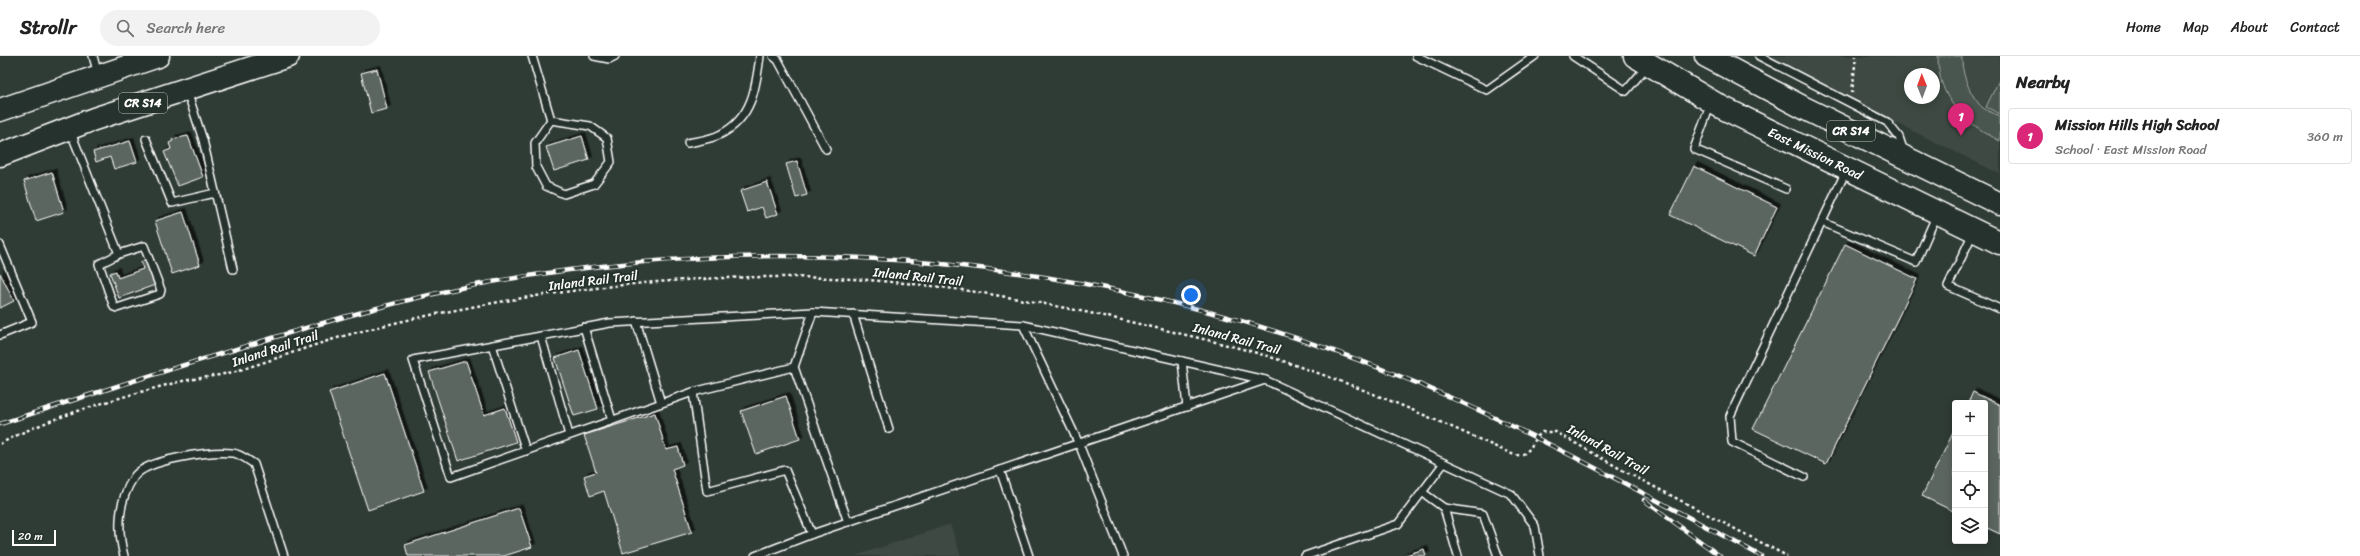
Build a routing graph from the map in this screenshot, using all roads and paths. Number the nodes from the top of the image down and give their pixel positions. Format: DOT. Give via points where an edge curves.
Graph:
graph roads {
  1 [pos="288,56"];
  2 [pos="532,56"];
  3 [pos="594,56"];
  4 [pos="615,56"];
  5 [pos="760,56"];
  6 [pos="773,56"];
  7 [pos="1416,56"];
  8 [pos="1535,56"];
  9 [pos="1573,56"];
  10 [pos="1706,56"];
  11 [pos="1759,56"];
  12 [pos="1856,56"];
  13 [pos="146,58"];
  14 [pos="1642,60"];
  15 [pos="96,66"];
  16 [pos="186,89"];
  17 [pos="1852,94"];
  18 [pos="1711,101"];
  19 [pos="0,110"];
  20 [pos="551,120"];
  21 [pos="70,128"];
  22 [pos="146,138"];
  23 [pos="688,143"];
  24 [pos="826,149"];
  25 [pos="0,155"];
  26 [pos="1905,158"];
  27 [pos="1847,169"];
  28 [pos="1786,189"];
  29 [pos="215,194"];
  30 [pos="2000,204"];
  31 [pos="1937,213"];
  32 [pos="1822,222"];
  33 [pos="1974,231"];
  34 [pos="2000,243"];
  35 [pos="0,245"];
  36 [pos="119,254"];
  37 [pos="233,269"];
  38 [pos="2000,309"];
  39 [pos="813,312"];
  40 [pos="853,314"];
  41 [pos="636,321"];
  42 [pos="1023,325"];
  43 [pos="584,327"];
  44 [pos="0,335"];
  45 [pos="541,336"];
  46 [pos="492,345"];
  47 [pos="1182,361"];
  48 [pos="794,367"];
  49 [pos="1265,380"];
  50 [pos="693,392"];
  51 [pos="661,403"];
  52 [pos="1187,407"];
  53 [pos="612,420"];
  54 [pos="889,429"];
  55 [pos="570,435"];
  56 [pos="0,444"];
  57 [pos="1078,444"];
  58 [pos="526,451"];
  59 [pos="1444,463"];
  60 [pos="1000,470"];
  61 [pos="1804,477"];
  62 [pos="1422,492"];
  63 [pos="1444,508"];
  64 [pos="848,522"];
  65 [pos="812,534"];
  66 [pos="124,556"];
  67 [pos="284,556"];
  68 [pos="756,556"];
  69 [pos="1029,556"];
  70 [pos="1123,556"];
  71 [pos="1305,556"];
  72 [pos="1458,556"];
  73 [pos="1498,556"];
  74 [pos="1540,556"];
  75 [pos="1787,556"];
  1 -- 16 [label="main road, CR S14"];
  2 -- 20 [label="lane"];
  3 -- 4 [label="lane" via="609,59"];
  5 -- 23 [label="lane" via="750,104 741,120 720,135"];
  6 -- 24 [label="lane" via="778,60"];
  7 -- 8 [label="lane" via="1487,90"];
  9 -- 14 [label="lane" via="1626,91"];
  10 -- 26 [label="main road, CR S14" via="1748,80"];
  11 -- 26 [label="lane" via="1887,122 1899,137"];
  12 -- 17 [label="path"];
  13 -- 15 [label="main road"];
  14 -- 18 [label="main road, East Mission Road / CR S14"];
  15 -- 19 [label="main road"];
  16 -- 21 [label="main road, CR S14"];
  16 -- 29 [label="lane" via="203,140"];
  18 -- 27 [label="main road, East Mission Road / CR S14"];
  18 -- 28 [label="lane" via="1694,149"];
  20 -- 20 [label="lane" via="535,143 536,167 546,186 564,194 594,184 611,162 607,138 590,126"];
  21 -- 25 [label="main road, CR S14"];
  21 -- 36 [label="lane"];
  22 -- 29 [label="lane" via="172,202"];
  26 -- 30 [label="main road, CR S14"];
  27 -- 31 [label="main road, East Mission Road / CR S14"];
  27 -- 32 [label="lane"];
  29 -- 37 [label="lane"];
  31 -- 32 [label="lane" via="1916,262"];
  31 -- 33 [label="main road, East Mission Road / CR S14"];
  32 -- 61 [label="lane" via="1730,416 1732,442"];
  33 -- 34 [label="main road, East Mission Road / CR S14"];
  33 -- 38 [label="lane" via="1948,286"];
  35 -- 44 [label="lane" via="32,322"];
  36 -- 36 [label="lane" via="100,262 99,266 115,308 160,294 161,290 144,246"];
  39 -- 40 [label="lane"];
  39 -- 41 [label="lane"];
  39 -- 48 [label="lane"];
  40 -- 42 [label="lane"];
  40 -- 54 [label="lane"];
  41 -- 43 [label="lane"];
  41 -- 51 [label="lane"];
  42 -- 47 [label="lane"];
  42 -- 57 [label="lane"];
  43 -- 45 [label="lane"];
  43 -- 53 [label="lane"];
  45 -- 46 [label="lane"];
  45 -- 55 [label="lane"];
  46 -- 58 [label="lane"];
  46 -- 58 [label="lane" via="413,360 451,477"];
  47 -- 49 [label="lane"];
  47 -- 52 [label="lane"];
  48 -- 50 [label="lane"];
  48 -- 64 [label="lane"];
  49 -- 52 [label="lane"];
  49 -- 59 [label="lane"];
  50 -- 51 [label="lane"];
  50 -- 65 [label="lane" via="707,491 785,470"];
  51 -- 53 [label="lane"];
  52 -- 57 [label="lane"];
  53 -- 55 [label="lane"];
  55 -- 58 [label="lane"];
  56 -- 75 [label="path, Inland Rail Trail" via="70,414 149,390 229,373 353,333 506,301 594,288 676,281 838,278 927,285 999,296 1112,318 1239,348 1302,367 1363,390 1514,455 1525,454 1542,432 1556,432 1624,471"];
  57 -- 60 [label="lane"];
  57 -- 70 [label="lane"];
  59 -- 62 [label="lane"];
  59 -- 74 [label="lane" via="1511,494 1535,526"];
  60 -- 64 [label="lane"];
  60 -- 69 [label="lane"];
  62 -- 63 [label="lane"];
  62 -- 71 [label="lane" via="1398,524"];
  63 -- 72 [label="lane"];
  63 -- 73 [label="lane" via="1483,514"];
  64 -- 65 [label="lane"];
  65 -- 68 [label="lane"];
  66 -- 67 [label="lane" via="120,540 120,506 134,476 160,461 234,452 254,464"];
}
